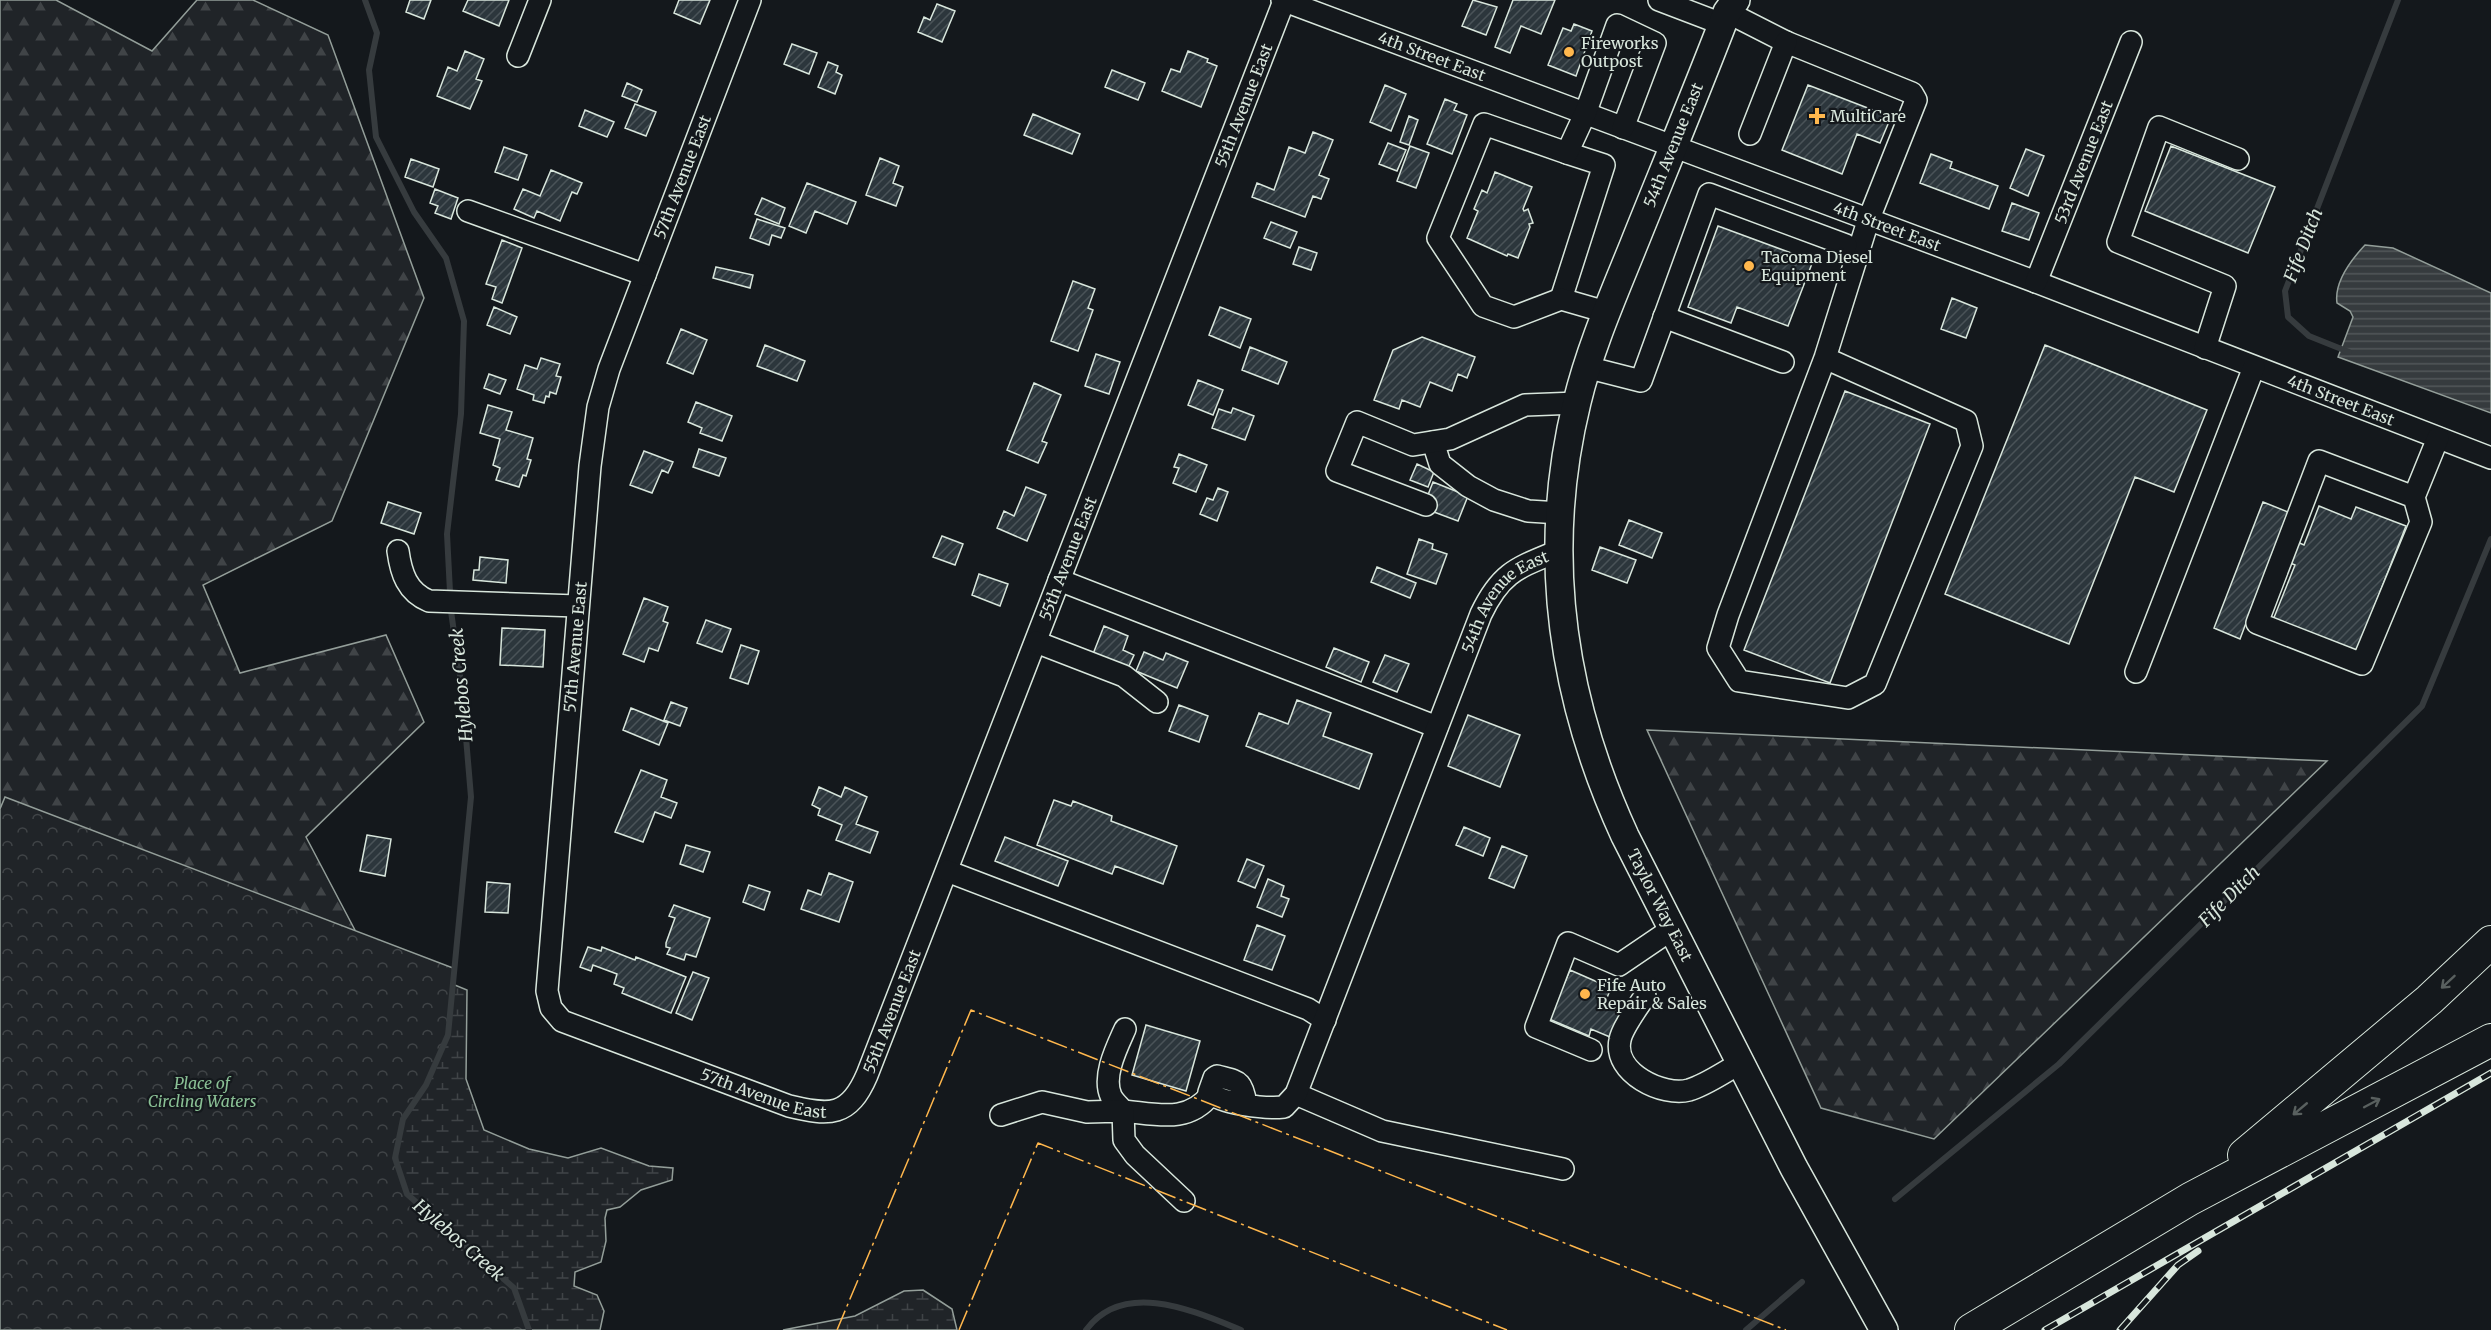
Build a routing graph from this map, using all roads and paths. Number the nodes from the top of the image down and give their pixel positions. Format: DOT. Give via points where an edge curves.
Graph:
graph roads {
  1 [pos="540,0"];
  2 [pos="750,0"];
  3 [pos="1283,0"];
  4 [pos="1659,0"];
  5 [pos="1728,9"];
  6 [pos="1786,42"];
  7 [pos="2131,42"];
  8 [pos="518,56"];
  9 [pos="1585,114"];
  10 [pos="1623,128"];
  11 [pos="1750,134"];
  12 [pos="1673,147"];
  13 [pos="1567,153"];
  14 [pos="2238,159"];
  15 [pos="1807,198"];
  16 [pos="468,211"];
  17 [pos="1868,221"];
  18 [pos="1796,226"];
  19 [pos="1846,245"];
  20 [pos="645,275"];
  21 [pos="2036,282"];
  22 [pos="1561,299"];
  23 [pos="1606,312"];
  24 [pos="1664,317"];
  25 [pos="2205,348"];
  26 [pos="1825,358"];
  27 [pos="1783,362"];
  28 [pos="1586,367"];
  29 [pos="2254,367"];
  30 [pos="1577,403"];
  31 [pos="2438,438"];
  32 [pos="1433,442"];
  33 [pos="2491,458"];
  34 [pos="2414,497"];
  35 [pos="1426,505"];
  36 [pos="1560,513"];
  37 [pos="398,551"];
  38 [pos="1558,551"];
  39 [pos="1059,580"];
  40 [pos="578,606"];
  41 [pos="1036,642"];
  42 [pos="2136,672"];
  43 [pos="1157,702"];
  44 [pos="1437,727"];
  45 [pos="947,871"];
  46 [pos="1672,929"];
  47 [pos="2491,942"];
  48 [pos="1645,996"];
  49 [pos="1325,1020"];
  50 [pos="1125,1029"];
  51 [pos="2491,1040"];
  52 [pos="1591,1050"];
  53 [pos="1739,1064"];
  54 [pos="1296,1094"];
  55 [pos="842,1109"];
  56 [pos="1123,1111"];
  57 [pos="1001,1115"];
  58 [pos="1563,1169"];
  59 [pos="2190,1198"];
  60 [pos="1184,1201"];
  61 [pos="1884,1330"];
  62 [pos="1971,1330"];
  1 -- 8 [label="street"];
  2 -- 20 [label="street, 57th Avenue East"];
  3 -- 9 [label="street, 4th Street East"];
  3 -- 39 [label="street, 55th Avenue East"];
  4 -- 5 [label="street"];
  5 -- 6 [label="street"];
  5 -- 12 [label="main road, 54th Avenue East"];
  6 -- 11 [label="street"];
  6 -- 17 [label="street" via="1912,93 1916,100"];
  7 -- 21 [label="street, 53rd Avenue East"];
  9 -- 10 [label="street, 4th Street East"];
  9 -- 10 [label="street" via="1617,25 1655,43"];
  9 -- 13 [label="street"];
  10 -- 12 [label="street, 4th Street East"];
  12 -- 15 [label="street, 4th Street East"];
  12 -- 23 [label="main road, 54th Avenue East"];
  13 -- 22 [label="street" via="1604,165"];
  13 -- 22 [label="street" via="1484,124 1438,238 1483,306 1514,317"];
  14 -- 25 [label="street" via="2159,127 2118,242 2225,286"];
  15 -- 17 [label="street, 4th Street East"];
  15 -- 18 [label="street"];
  16 -- 20 [label="street"];
  17 -- 21 [label="street, 4th Street East"];
  17 -- 26 [label="street"];
  18 -- 19 [label="street"];
  18 -- 24 [label="street" via="1709,194"];
  20 -- 40 [label="street, 57th Avenue East" via="598,407"];
  21 -- 25 [label="street, 4th Street East"];
  22 -- 23 [label="street"];
  23 -- 28 [label="main road, 54th Avenue East"];
  24 -- 27 [label="street"];
  24 -- 28 [label="street" via="1641,381"];
  25 -- 29 [label="street, 4th Street East"];
  26 -- 26 [label="street" via="1966,421 1972,447 1875,684 1848,698 1739,681 1718,648"];
  28 -- 30 [label="main road, 54th Avenue East"];
  29 -- 31 [label="street, 4th Street East"];
  29 -- 42 [label="street"];
  30 -- 32 [label="street" via="1525,405 1450,439"];
  30 -- 36 [label="main road, 54th Avenue East"];
  31 -- 33 [label="street, 4th Street East"];
  31 -- 34 [label="street"];
  32 -- 35 [label="street" via="1413,445 1357,422 1337,471"];
  32 -- 36 [label="street" via="1440,464 1468,486 1520,508"];
  34 -- 34 [label="street" via="2421,522 2362,664 2257,623 2319,461"];
  36 -- 38 [label="main road, 54th Avenue East"];
  37 -- 40 [label="street" via="400,567 411,590 420,597 435,601"];
  38 -- 44 [label="street, 54th Avenue East" via="1521,566 1498,584 1481,614"];
  38 -- 46 [label="main road, Taylor Way East" via="1564,636 1581,720 1608,799"];
  39 -- 41 [label="street, 55th Avenue East"];
  39 -- 44 [label="street"];
  40 -- 55 [label="street, 57th Avenue East" via="547,991 551,1008 562,1021 789,1106 818,1113"];
  41 -- 43 [label="street" via="1124,676"];
  41 -- 45 [label="street, 55th Avenue East"];
  44 -- 49 [label="street, 54th Avenue East"];
  45 -- 49 [label="street" via="1308,1010"];
  45 -- 55 [label="street, 55th Avenue East" via="867,1075 853,1100"];
  46 -- 52 [label="street" via="1619,964 1568,943 1536,1027"];
  46 -- 53 [label="main road, Taylor Way East"];
  47 -- 59 [label="highway, one-way" via="2429,1000"];
  48 -- 53 [label="street" via="1620,1040 1620,1057 1635,1076 1658,1088 1689,1090"];
  49 -- 54 [label="street, 54th Avenue East"];
  50 -- 56 [label="street" via="1113,1057 1109,1080 1111,1096"];
  59 -- 51 [label="highway, one-way"];
  53 -- 61 [label="main road, Taylor Way East"];
  54 -- 56 [label="street" via="1284,1107 1227,1101 1211,1094 1202,1107 1176,1116"];
  54 -- 58 [label="street" via="1382,1131"];
  56 -- 57 [label="street" via="1087,1112 1042,1102"];
  56 -- 60 [label="street" via="1124,1140"];
  59 -- 62 [label="highway"];
}
